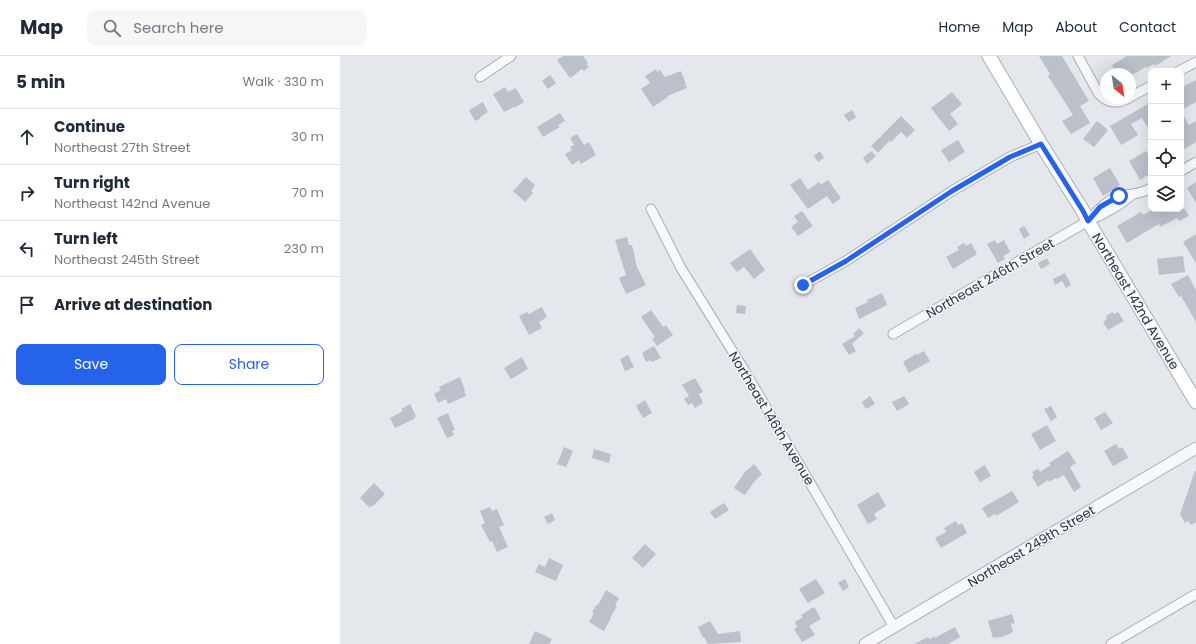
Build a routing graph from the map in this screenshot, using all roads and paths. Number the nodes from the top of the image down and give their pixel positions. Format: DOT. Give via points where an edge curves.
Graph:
graph roads {
  1 [pos="511,56"];
  2 [pos="989,56"];
  3 [pos="1078,56"];
  4 [pos="1196,62"];
  5 [pos="1184,68"];
  6 [pos="480,77"];
  7 [pos="1148,88"];
  8 [pos="1136,94"];
  9 [pos="1100,95"];
  10 [pos="1041,144"];
  11 [pos="1196,162"];
  12 [pos="1184,168"];
  13 [pos="1148,189"];
  14 [pos="651,209"];
  15 [pos="1088,221"];
  16 [pos="803,285"];
  17 [pos="893,334"];
  18 [pos="1196,402"];
  19 [pos="1196,448"];
  20 [pos="1196,594"];
  21 [pos="894,627"];
  22 [pos="865,644"];
  23 [pos="1111,644"];
  1 -- 6 [label="street"];
  2 -- 10 [label="main road, Northeast 142nd Avenue"];
  3 -- 9 [label="street"];
  4 -- 5 [label="street"];
  7 -- 8 [label="street"];
  10 -- 15 [label="main road, Northeast 142nd Avenue"];
  10 -- 16 [label="street" via="1010,157 952,191 846,261"];
  11 -- 12 [label="street"];
  13 -- 15 [label="street, Northeast 246th Street" via="1132,195 1104,214"];
  14 -- 21 [label="street, Northeast 146th Avenue" via="681,268 746,373"];
  15 -- 17 [label="street, Northeast 246th Street"];
  15 -- 18 [label="main road, Northeast 142nd Avenue"];
  19 -- 21 [label="street, Northeast 249th Street"];
  20 -- 23 [label="street"];
  21 -- 22 [label="street, Northeast 249th Street"];
}
